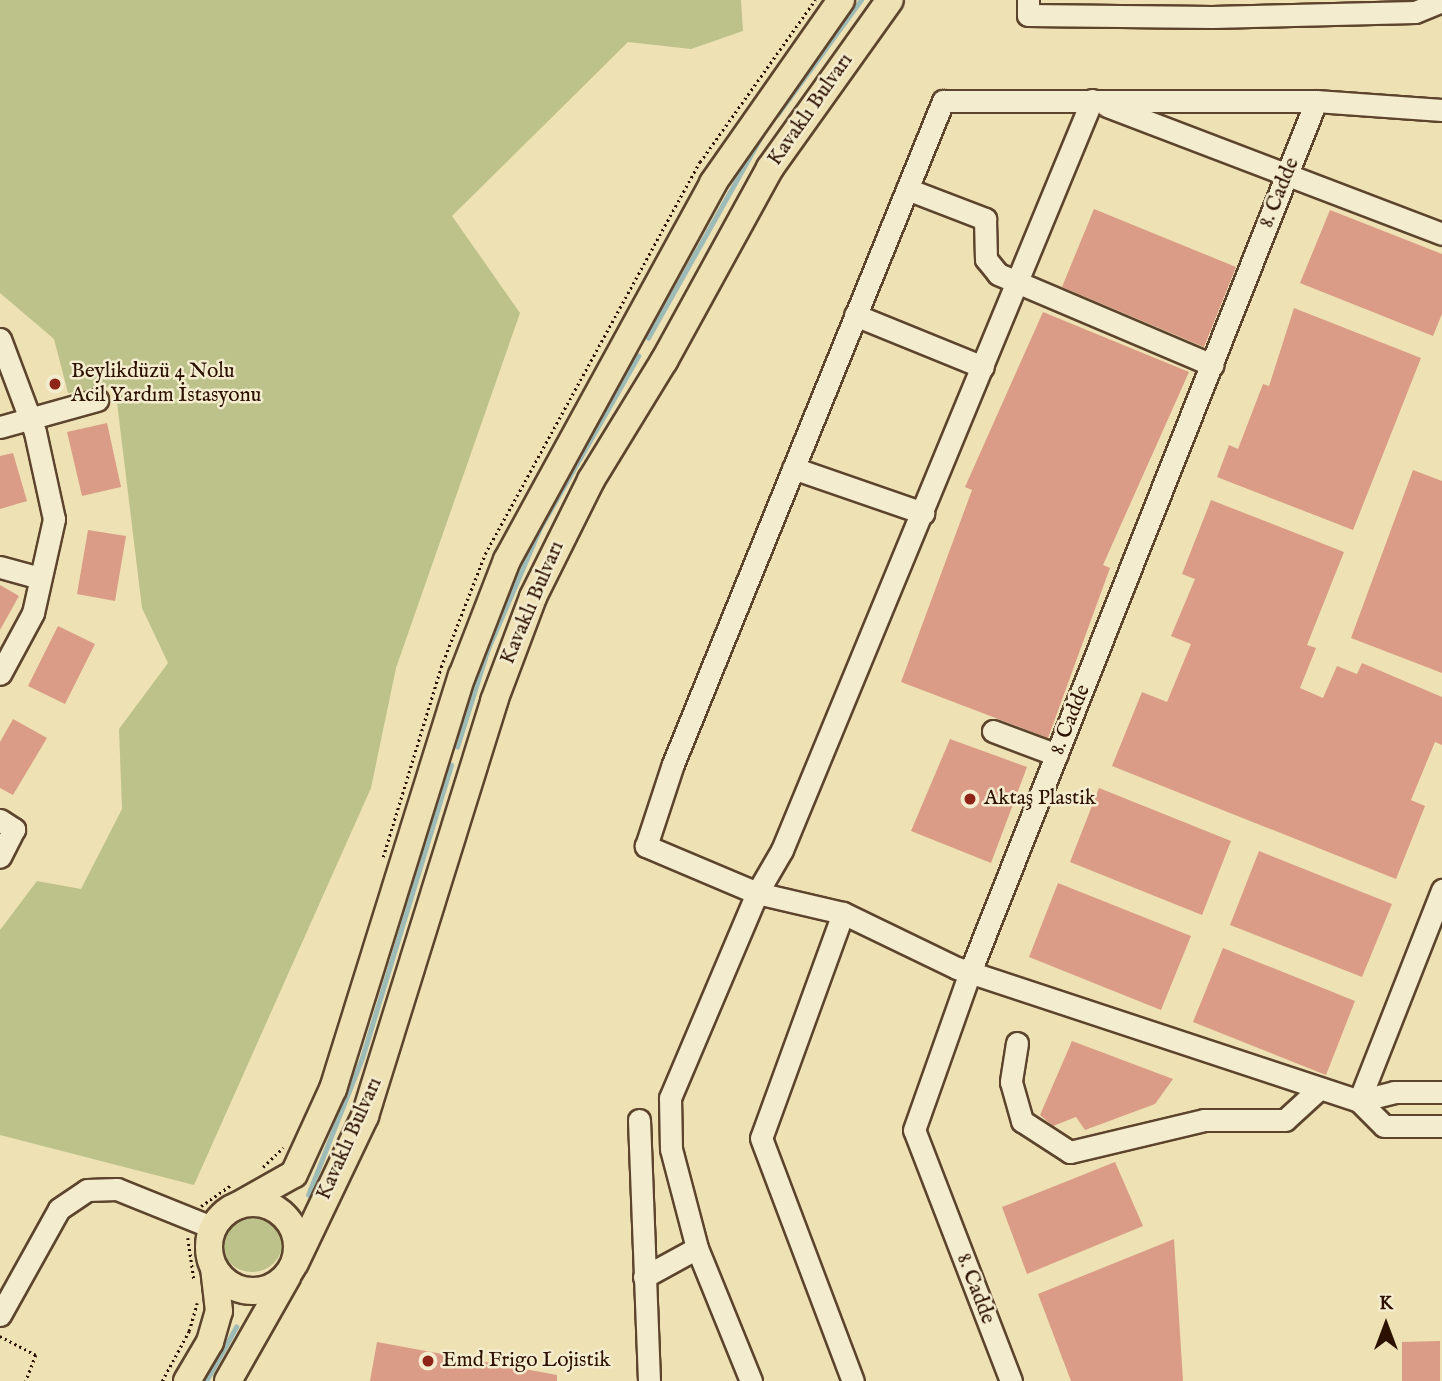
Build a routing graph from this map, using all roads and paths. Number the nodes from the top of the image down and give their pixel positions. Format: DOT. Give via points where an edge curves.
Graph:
graph roads {
  1 [pos="841,0"];
  2 [pos="890,0"];
  3 [pos="1028,0"];
  4 [pos="1442,1"];
  5 [pos="1415,6"];
  6 [pos="1211,9"];
  7 [pos="1092,100"];
  8 [pos="1317,101"];
  9 [pos="1442,110"];
  10 [pos="1289,172"];
  11 [pos="907,189"];
  12 [pos="1442,234"];
  13 [pos="1017,284"];
  14 [pos="855,315"];
  15 [pos="0,339"];
  16 [pos="1212,365"];
  17 [pos="983,367"];
  18 [pos="97,400"];
  19 [pos="29,417"];
  20 [pos="0,427"];
  21 [pos="793,468"];
  22 [pos="923,513"];
  23 [pos="0,567"];
  24 [pos="40,578"];
  25 [pos="0,674"];
  26 [pos="993,731"];
  27 [pos="1057,755"];
  28 [pos="0,820"];
  29 [pos="0,857"];
  30 [pos="1442,890"];
  31 [pos="757,892"];
  32 [pos="843,913"];
  33 [pos="970,972"];
  34 [pos="1017,1043"];
  35 [pos="1320,1088"];
  36 [pos="1442,1092"];
  37 [pos="1359,1101"];
  38 [pos="639,1121"];
  39 [pos="1442,1126"];
  40 [pos="276,1195"];
  41 [pos="237,1206"];
  42 [pos="306,1220"];
  43 [pos="214,1228"];
  44 [pos="697,1248"];
  45 [pos="214,1268"];
  46 [pos="291,1269"];
  47 [pos="644,1277"];
  48 [pos="1,1310"];
  49 [pos="0,1336"];
  50 [pos="26,1381"];
  51 [pos="187,1381"];
  52 [pos="228,1381"];
  53 [pos="649,1381"];
  54 [pos="751,1381"];
  55 [pos="852,1381"];
  56 [pos="1011,1381"];
  1 -- 41 [label="main road, Kavaklı Bulvarı" via="713,183 507,559 462,676 333,1089 294,1174"];
  2 -- 46 [label="main road, Kavaklı Bulvarı" via="770,168 664,361 591,480 533,597 494,701 373,1093"];
  3 -- 6 [label="street" via="1028,15"];
  4 -- 5 [label="street"];
  5 -- 6 [label="street"];
  7 -- 8 [label="street"];
  7 -- 10 [label="street"];
  7 -- 11 [label="street" via="943,101"];
  7 -- 13 [label="street"];
  8 -- 9 [label="street"];
  8 -- 10 [label="street, 8. Cadde"];
  10 -- 12 [label="street"];
  10 -- 16 [label="street, 8. Cadde"];
  11 -- 13 [label="street" via="985,219 986,259 998,274"];
  11 -- 14 [label="street"];
  13 -- 16 [label="street"];
  13 -- 17 [label="street"];
  14 -- 17 [label="street"];
  14 -- 21 [label="street"];
  15 -- 19 [label="street"];
  16 -- 27 [label="street, 8. Cadde"];
  17 -- 22 [label="street"];
  18 -- 19 [label="street"];
  19 -- 20 [label="street"];
  19 -- 24 [label="street" via="54,519"];
  21 -- 22 [label="street"];
  21 -- 31 [label="street" via="646,846"];
  22 -- 31 [label="street" via="782,850"];
  23 -- 24 [label="street"];
  24 -- 25 [label="street" via="33,613"];
  26 -- 27 [label="street"];
  27 -- 33 [label="street, 8. Cadde"];
  28 -- 29 [label="street" via="14,829"];
  30 -- 37 [label="street"];
  31 -- 32 [label="street"];
  31 -- 44 [label="street" via="670,1098 671,1149"];
  32 -- 33 [label="street"];
  32 -- 55 [label="street" via="761,1138"];
  33 -- 35 [label="street"];
  33 -- 56 [label="street, 8. Cadde" via="914,1130"];
  34 -- 35 [label="street" via="1011,1082 1022,1121 1070,1152 1204,1120 1285,1120"];
  35 -- 37 [label="street"];
  36 -- 37 [label="street" via="1394,1093"];
  37 -- 39 [label="street" via="1384,1126"];
  38 -- 47 [label="street"];
  40 -- 42 [label="path"];
  41 -- 43 [label="main road, Kavaklı Bulvarı"];
  41 -- 46 [label="main road" via="267,1205 280,1212 296,1235"];
  43 -- 45 [label="main road" via="209,1254"];
  43 -- 48 [label="street" via="117,1189 88,1190 59,1209"];
  44 -- 47 [label="street"];
  44 -- 54 [label="street"];
  45 -- 46 [label="main road" via="224,1280 249,1291 264,1290"];
  45 -- 51 [label="main road" via="219,1311 210,1342"];
  46 -- 52 [label="main road, Kavaklı Bulvarı"];
  47 -- 53 [label="street"];
  49 -- 50 [label="path" via="36,1355"];
}
